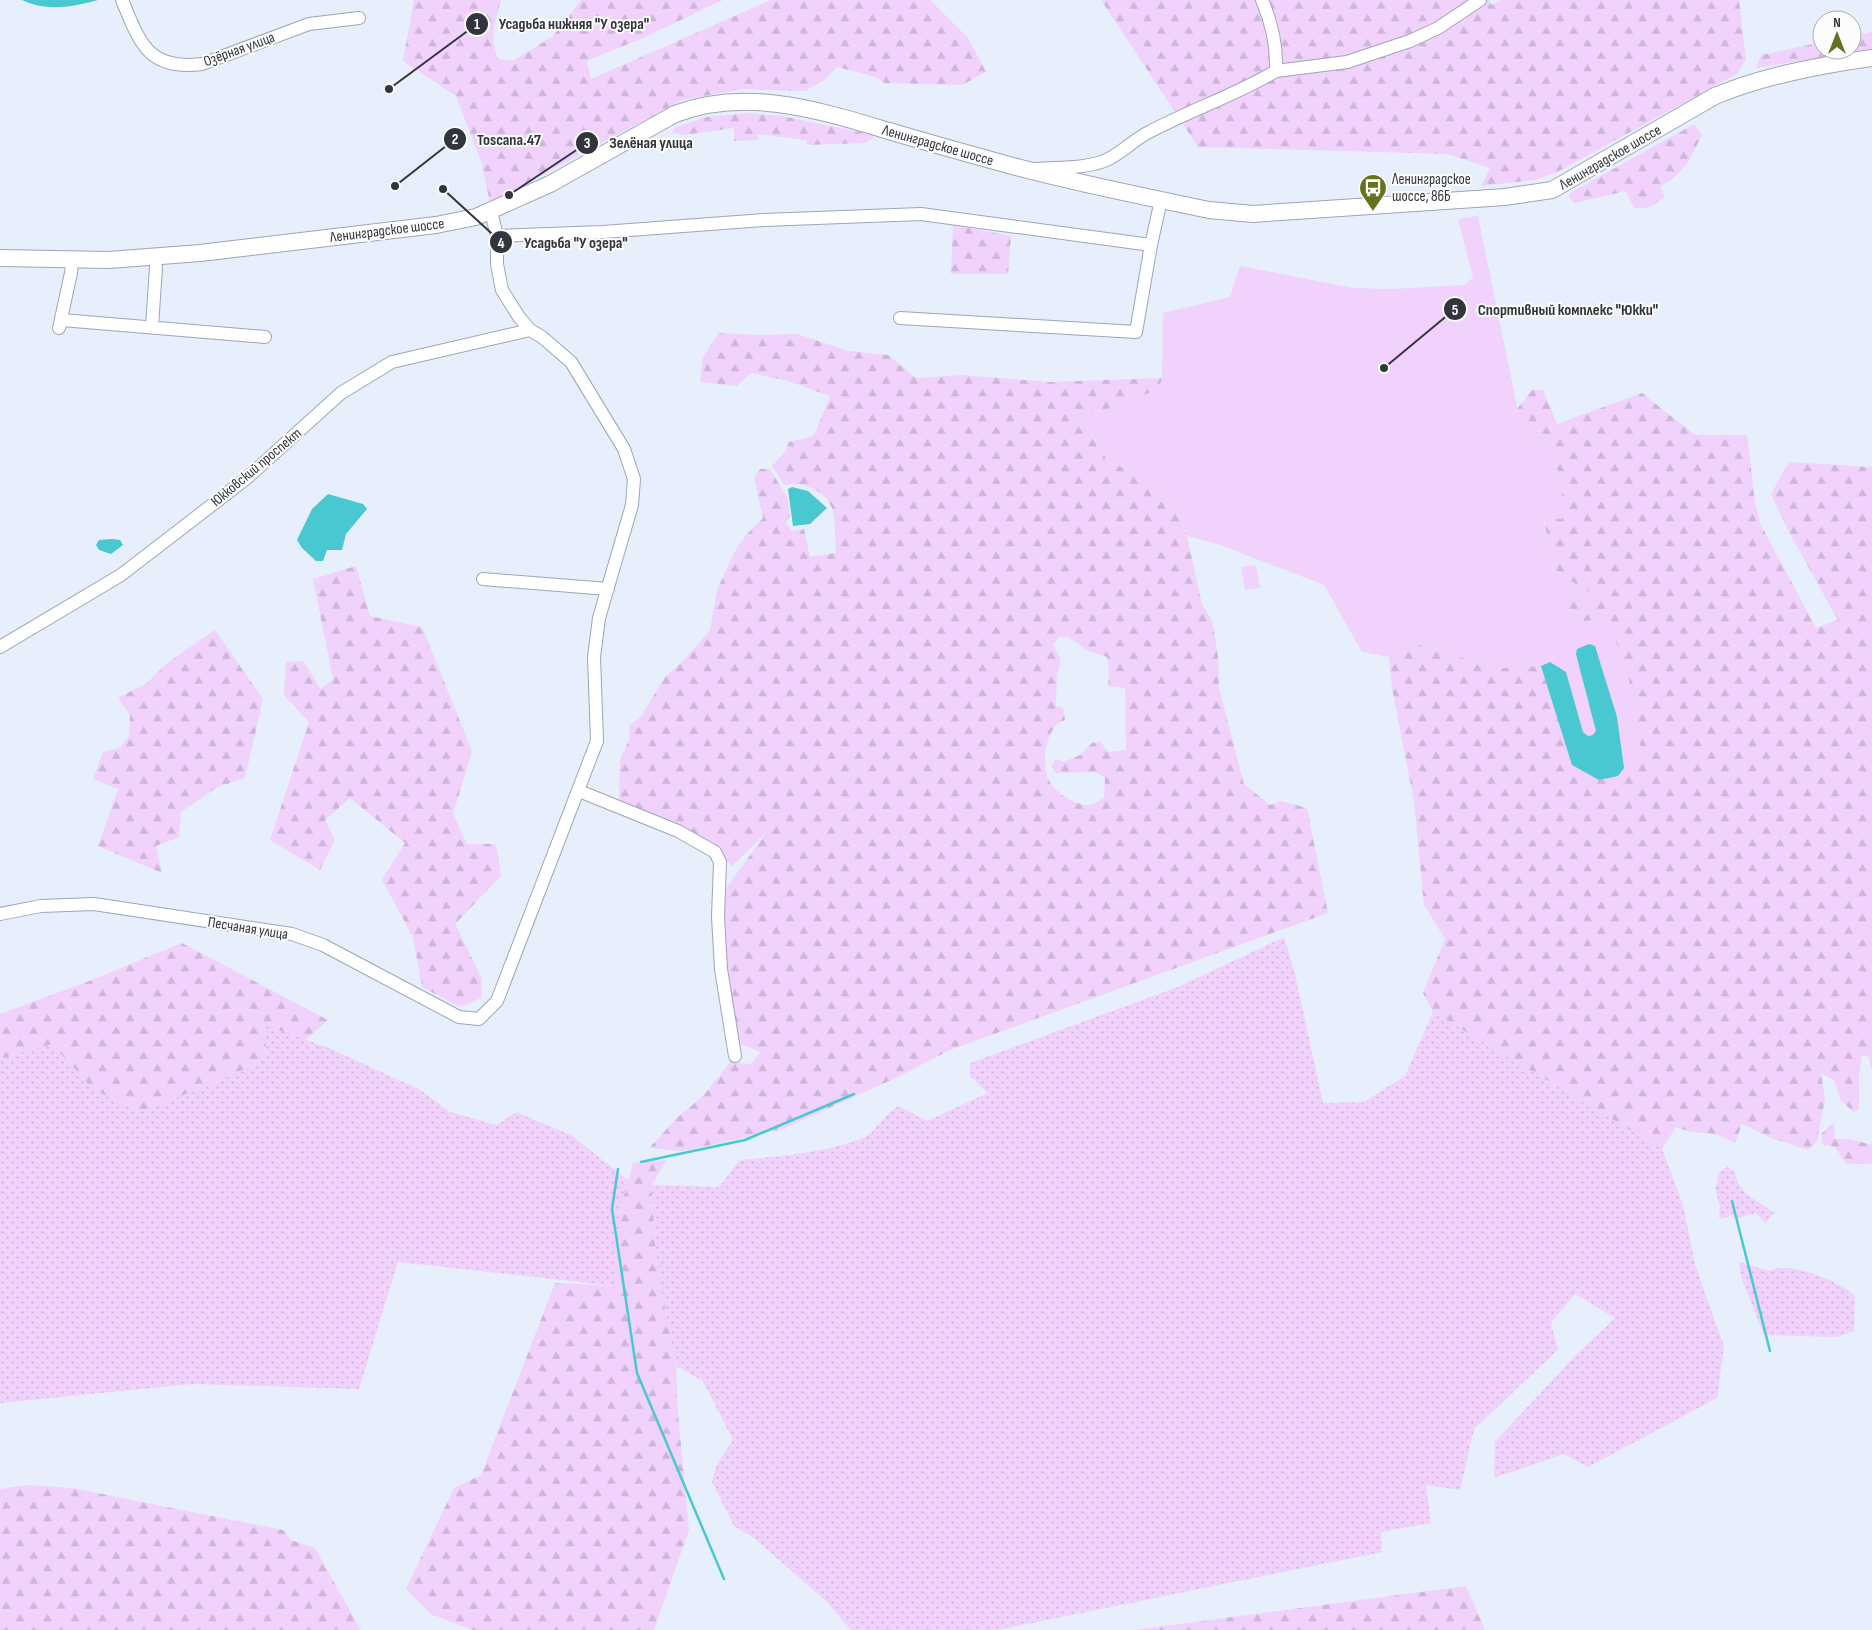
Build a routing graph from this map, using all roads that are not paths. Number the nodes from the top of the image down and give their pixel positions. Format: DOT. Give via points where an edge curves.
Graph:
graph roads {
  1 [pos="122,0"];
  2 [pos="1262,0"];
  3 [pos="1480,0"];
  4 [pos="359,18"];
  5 [pos="1872,58"];
  6 [pos="1276,71"];
  7 [pos="1028,170"];
  8 [pos="1161,200"];
  9 [pos="490,212"];
  10 [pos="497,236"];
  11 [pos="1151,245"];
  12 [pos="0,258"];
  13 [pos="72,261"];
  14 [pos="156,266"];
  15 [pos="900,318"];
  16 [pos="152,327"];
  17 [pos="530,330"];
  18 [pos="265,337"];
  19 [pos="483,579"];
  20 [pos="608,589"];
  21 [pos="0,647"];
  22 [pos="579,791"];
  23 [pos="0,914"];
  24 [pos="735,1056"];
  1 -- 4 [label="street, Озёрная улица" via="145,48 165,63 184,66 202,64 309,24"];
  2 -- 6 [label="street" via="1271,21 1277,54"];
  3 -- 6 [label="street" via="1438,28 1410,41 1347,62"];
  5 -- 8 [label="main road, Ленинградское шоссе" via="1788,72 1743,84 1715,96 1552,190 1253,214 1209,210"];
  6 -- 7 [label="street" via="1246,89 1190,111 1147,133 1105,160 1077,167"];
  7 -- 8 [label="main road, Ленинградское шоссе"];
  7 -- 9 [label="main road, Ленинградское шоссе" via="842,116 746,101 691,108 675,114 550,184"];
  8 -- 11 [label="street"];
  9 -- 10 [label="street"];
  9 -- 13 [label="main road, Ленинградское шоссе" via="436,225 292,243 153,257"];
  10 -- 11 [label="street" via="921,214"];
  10 -- 17 [label="street" via="497,264 502,290"];
  11 -- 15 [label="street" via="1136,332"];
  12 -- 13 [label="main road, Ленинградское шоссе"];
  13 -- 16 [label="street" via="61,324"];
  14 -- 16 [label="street"];
  16 -- 18 [label="street"];
  17 -- 20 [label="street" via="571,362 624,449 634,479 632,505"];
  17 -- 21 [label="street, Юкковский проспект" via="392,362 341,393 247,478 121,575"];
  19 -- 20 [label="street"];
  20 -- 22 [label="street" via="594,657 598,741"];
  22 -- 23 [label="street, Песчаная улица" via="496,1001 479,1019 459,1017 323,945 292,934 94,904 41,906"];
  22 -- 24 [label="street" via="678,831 715,852 720,862 718,917 721,969"];
}
